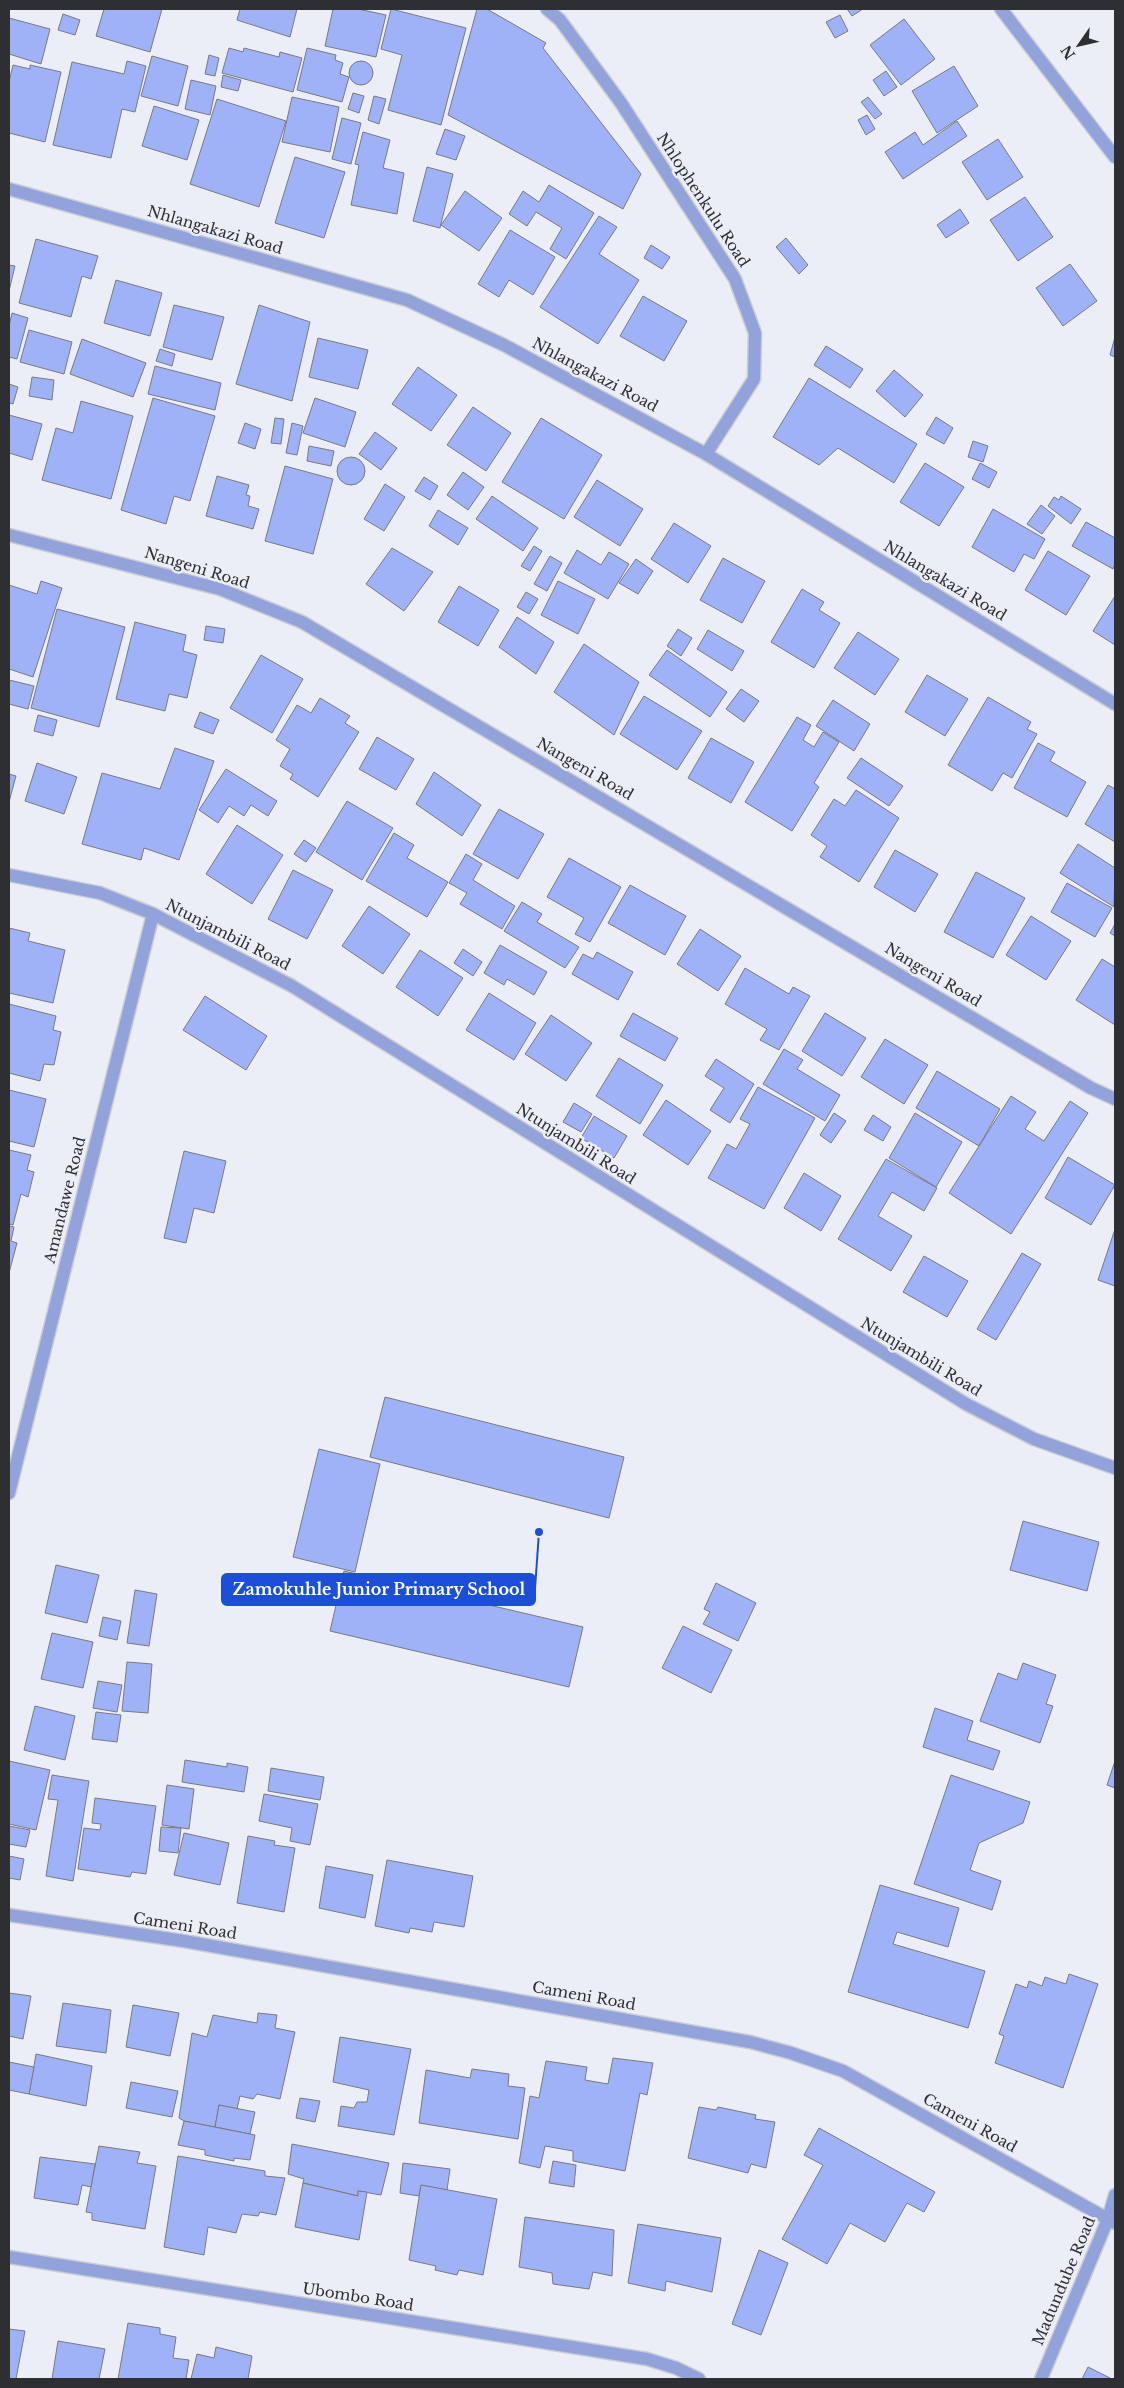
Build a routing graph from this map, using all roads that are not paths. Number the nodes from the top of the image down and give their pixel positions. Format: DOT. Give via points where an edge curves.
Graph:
graph roads {
  1 [pos="547,9"];
  2 [pos="1000,9"];
  3 [pos="1115,157"];
  4 [pos="9,189"];
  5 [pos="706,454"];
  6 [pos="9,535"];
  7 [pos="1115,704"];
  8 [pos="9,875"];
  9 [pos="153,914"];
  10 [pos="1115,1099"];
  11 [pos="1115,1468"];
  12 [pos="9,1493"];
  13 [pos="9,1915"];
  14 [pos="1115,2195"];
  15 [pos="1112,2221"];
  16 [pos="9,2257"];
  17 [pos="700,2379"];
  18 [pos="1041,2379"];
  1 -- 5 [label="street, Nhlophenkulu Road" via="560,20 621,103 735,279 755,333 754,380"];
  2 -- 3 [label="street"];
  4 -- 5 [label="street, Nhlangakazi Road" via="407,300 504,345"];
  5 -- 7 [label="street, Nhlangakazi Road"];
  6 -- 10 [label="street, Nangeni Road" via="220,589 302,622 1091,1088"];
  8 -- 9 [label="street, Ntunjambili Road" via="100,893"];
  9 -- 11 [label="street, Ntunjambili Road" via="292,986 966,1404 1034,1439"];
  9 -- 12 [label="street, Amandawe Road"];
  13 -- 15 [label="street, Cameni Road" via="203,1945 750,2042 791,2053 843,2071"];
  14 -- 15 [label="street, Madundube Road"];
  15 -- 18 [label="street, Madundube Road"];
  16 -- 17 [label="street, Ubombo Road" via="647,2359"];
}
